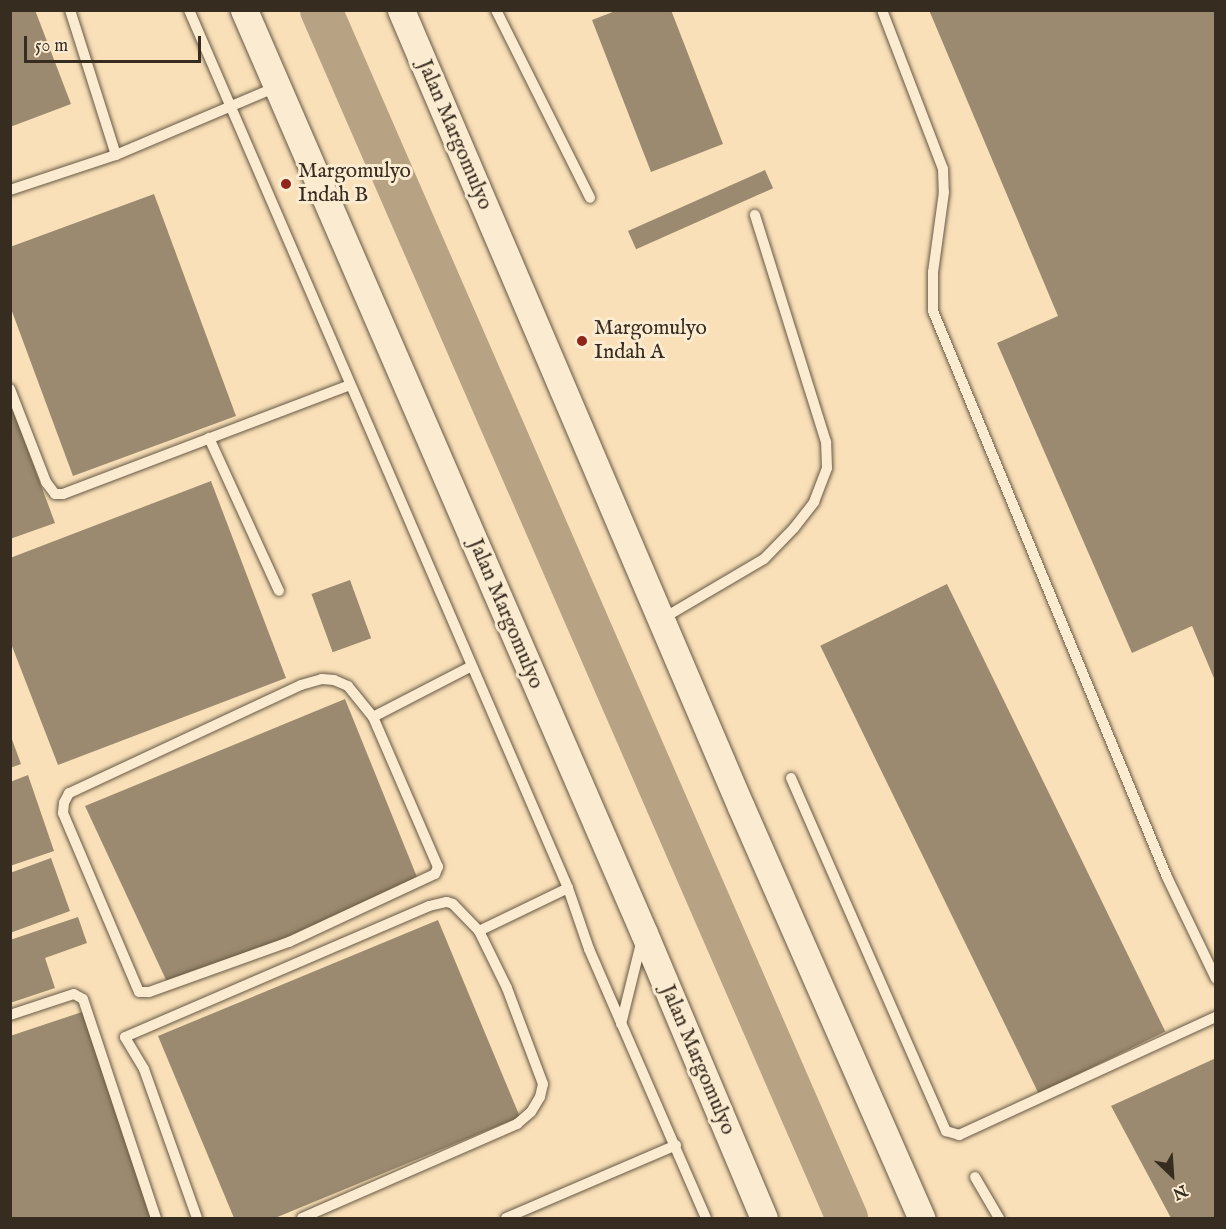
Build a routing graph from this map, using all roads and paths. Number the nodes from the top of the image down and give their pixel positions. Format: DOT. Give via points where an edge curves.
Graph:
graph roads {
  1 [pos="70,10"];
  2 [pos="189,10"];
  3 [pos="244,10"];
  4 [pos="496,10"];
  5 [pos="882,10"];
  6 [pos="405,14"];
  7 [pos="277,87"];
  8 [pos="230,106"];
  9 [pos="116,155"];
  10 [pos="10,190"];
  11 [pos="590,198"];
  12 [pos="755,215"];
  13 [pos="350,385"];
  14 [pos="10,389"];
  15 [pos="209,438"];
  16 [pos="279,591"];
  17 [pos="662,619"];
  18 [pos="470,667"];
  19 [pos="373,717"];
  20 [pos="791,778"];
  21 [pos="568,888"];
  22 [pos="479,931"];
  23 [pos="644,933"];
  24 [pos="1215,979"];
  25 [pos="10,1015"];
  26 [pos="1215,1017"];
  27 [pos="621,1024"];
  28 [pos="676,1145"];
  29 [pos="975,1177"];
  30 [pos="529,1214"];
  31 [pos="156,1218"];
  32 [pos="197,1218"];
  33 [pos="302,1218"];
  34 [pos="506,1218"];
  35 [pos="706,1218"];
  36 [pos="764,1218"];
  37 [pos="921,1218"];
  38 [pos="999,1218"];
  1 -- 9 [label="lane"];
  2 -- 8 [label="lane"];
  3 -- 7 [label="main road, Jalan Margomulyo"];
  4 -- 11 [label="lane"];
  5 -- 24 [label="lane" via="943,169 933,311 1162,866"];
  6 -- 17 [label="main road, Jalan Margomulyo"];
  7 -- 8 [label="lane"];
  7 -- 23 [label="main road, Jalan Margomulyo"];
  8 -- 9 [label="lane"];
  8 -- 13 [label="lane"];
  9 -- 10 [label="lane"];
  12 -- 17 [label="lane" via="826,442 827,468 814,502 764,559"];
  13 -- 15 [label="lane"];
  13 -- 18 [label="lane"];
  14 -- 15 [label="lane" via="46,482 55,494"];
  15 -- 16 [label="lane"];
  17 -- 37 [label="main road, Jalan Margomulyo"];
  18 -- 19 [label="lane"];
  18 -- 21 [label="lane"];
  19 -- 19 [label="lane" via="348,686 322,679 69,793 63,813 139,992 149,992 289,942 435,874 438,867"];
  20 -- 26 [label="lane" via="946,1131 959,1136"];
  21 -- 22 [label="lane"];
  21 -- 27 [label="lane"];
  22 -- 32 [label="lane" via="453,904 429,906 125,1037 144,1069"];
  22 -- 33 [label="lane" via="507,988 543,1084 531,1112 517,1124"];
  23 -- 27 [label="lane"];
  23 -- 36 [label="main road, Jalan Margomulyo"];
  25 -- 31 [label="lane" via="74,994 83,999"];
  27 -- 28 [label="lane"];
  28 -- 30 [label="lane"];
  28 -- 35 [label="lane"];
  29 -- 38 [label="lane"];
  30 -- 34 [label="lane"];
}
